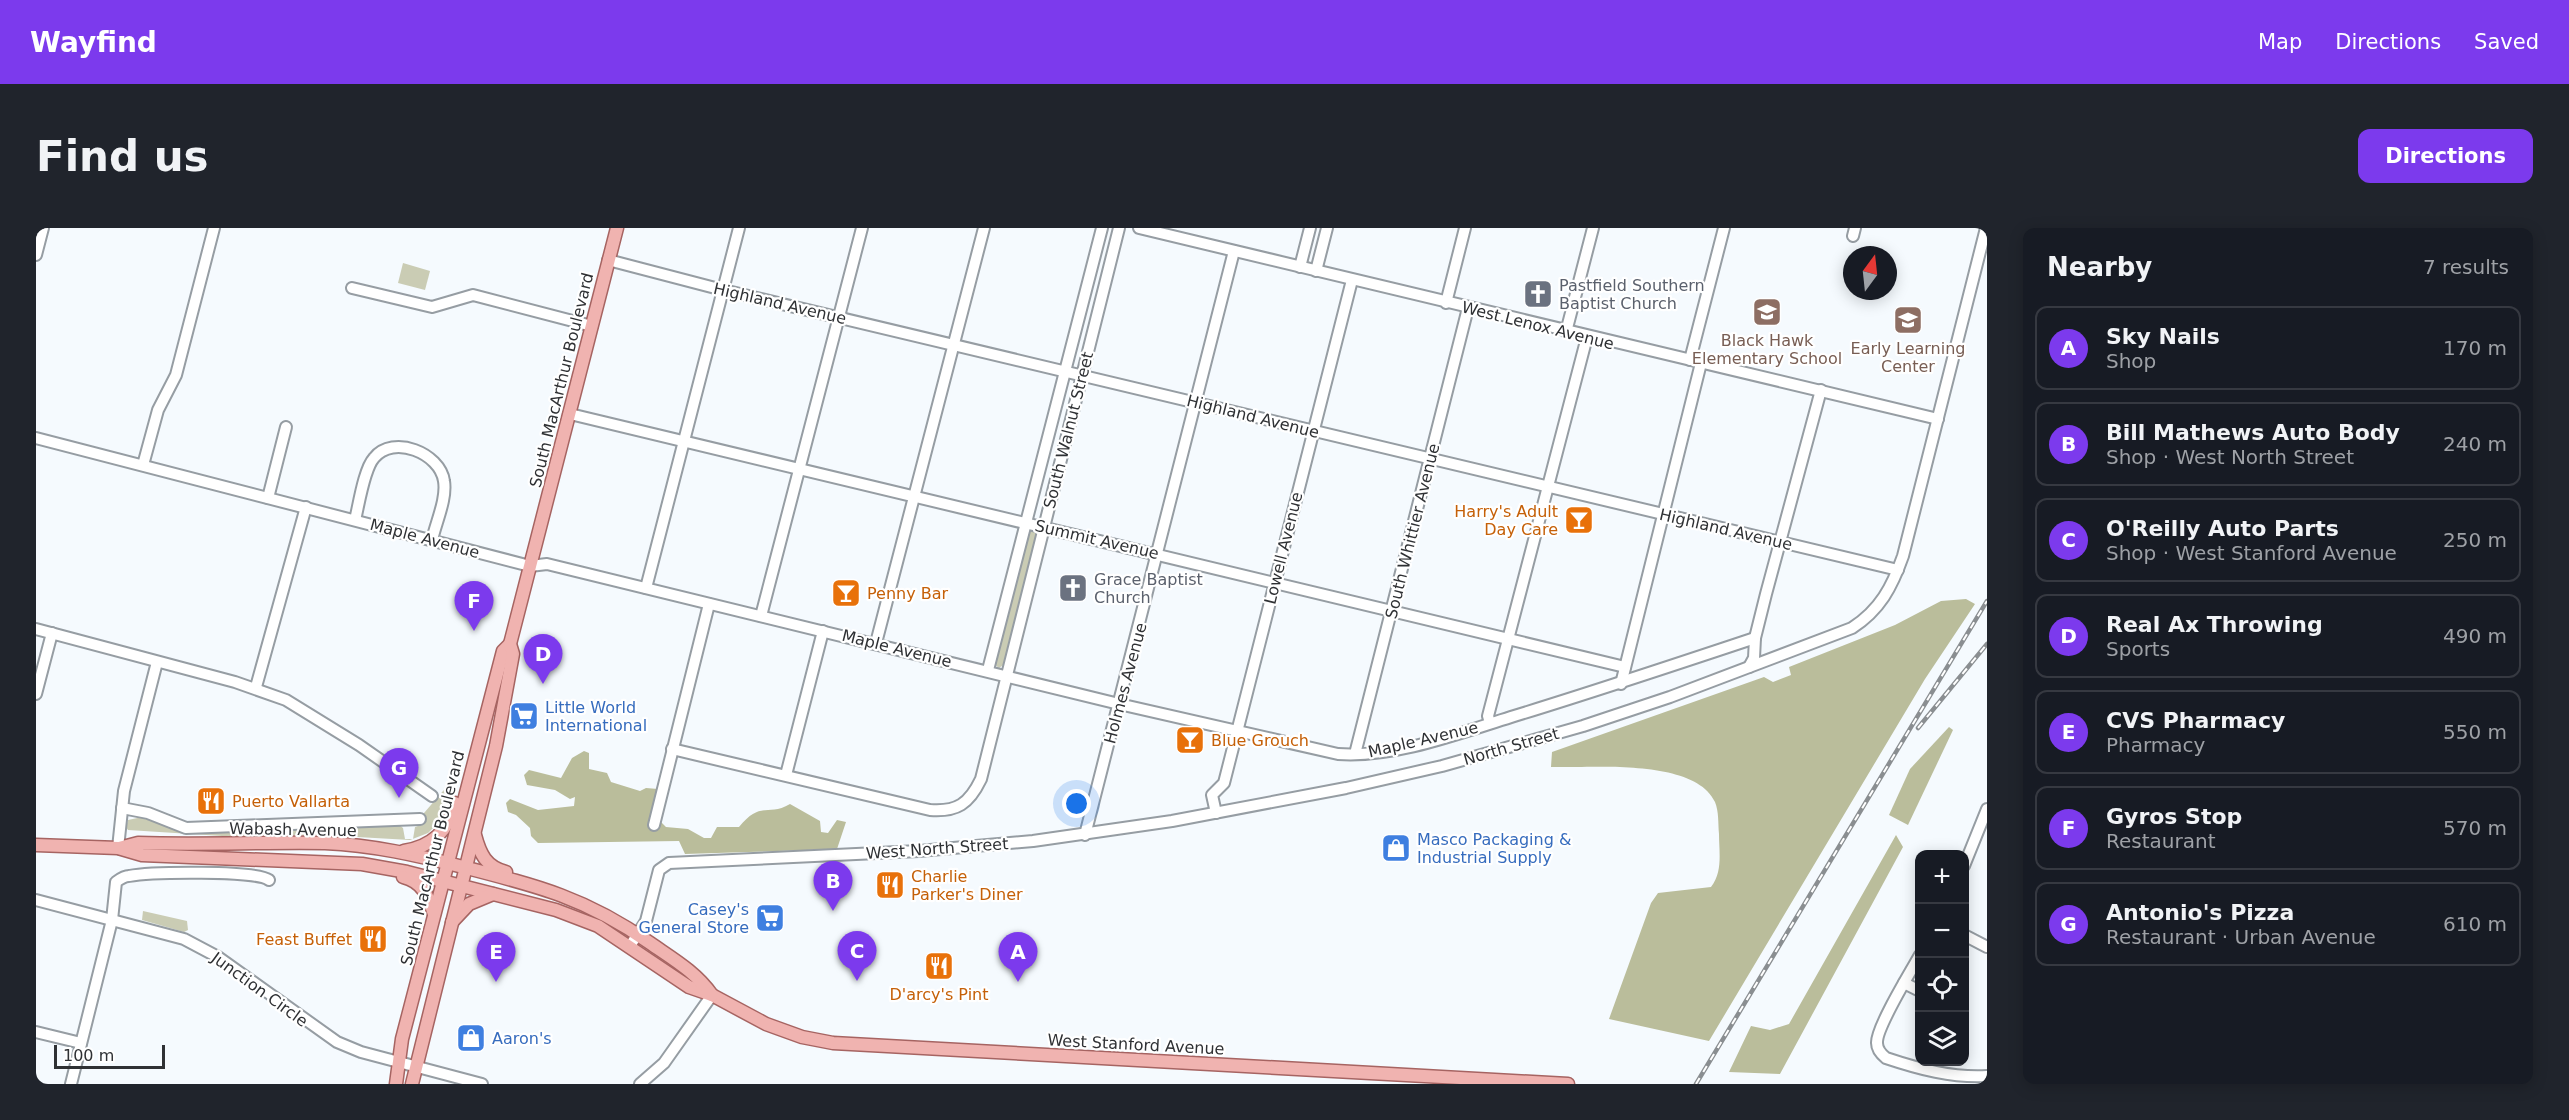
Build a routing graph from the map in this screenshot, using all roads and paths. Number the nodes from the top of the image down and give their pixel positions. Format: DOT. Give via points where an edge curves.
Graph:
graph roads {
  1 [pos="43,228"];
  2 [pos="214,228"];
  3 [pos="617,228"];
  4 [pos="739,228"];
  5 [pos="862,228"];
  6 [pos="984,228"];
  7 [pos="1102,228"];
  8 [pos="1119,228"];
  9 [pos="1139,228"];
  10 [pos="1310,228"];
  11 [pos="1327,228"];
  12 [pos="1465,228"];
  13 [pos="1593,228"];
  14 [pos="1724,228"];
  15 [pos="1986,228"];
  16 [pos="1182,232"];
  17 [pos="1234,251"];
  18 [pos="36,255"];
  19 [pos="608,260"];
  20 [pos="1300,267"];
  21 [pos="1316,271"];
  22 [pos="1352,280"];
  23 [pos="352,288"];
  24 [pos="723,290"];
  25 [pos="1446,303"];
  26 [pos="1468,308"];
  27 [pos="839,317"];
  28 [pos="592,326"];
  29 [pos="1566,332"];
  30 [pos="1587,337"];
  31 [pos="954,345"];
  32 [pos="1696,362"];
  33 [pos="1066,372"];
  34 [pos="1082,375"];
  35 [pos="1821,390"];
  36 [pos="1196,402"];
  37 [pos="570,414"];
  38 [pos="1938,419"];
  39 [pos="286,428"];
  40 [pos="1312,431"];
  41 [pos="36,438"];
  42 [pos="685,440"];
  43 [pos="1431,459"];
  44 [pos="143,465"];
  45 [pos="800,468"];
  46 [pos="1547,487"];
  47 [pos="916,495"];
  48 [pos="268,498"];
  49 [pos="306,507"];
  50 [pos="1663,514"];
  51 [pos="356,520"];
  52 [pos="1027,522"];
  53 [pos="1044,527"];
  54 [pos="432,540"];
  55 [pos="1780,542"];
  56 [pos="1158,553"];
  57 [pos="530,566"];
  58 [pos="1898,570"];
  59 [pos="1275,582"];
  60 [pos="646,588"];
  61 [pos="709,604"];
  62 [pos="1391,610"];
  63 [pos="761,616"];
  64 [pos="36,629"];
  65 [pos="823,631"];
  66 [pos="52,633"];
  67 [pos="1508,638"];
  68 [pos="1755,638"];
  69 [pos="876,643"];
  70 [pos="510,644"];
  71 [pos="1768,660"];
  72 [pos="158,662"];
  73 [pos="1624,667"];
  74 [pos="1749,667"];
  75 [pos="988,670"];
  76 [pos="1007,675"];
  77 [pos="1621,684"];
  78 [pos="256,687"];
  79 [pos="36,694"];
  80 [pos="1119,704"];
  81 [pos="1490,723"];
  82 [pos="1236,732"];
  83 [pos="672,749"];
  84 [pos="477,750"];
  85 [pos="1355,754"];
  86 [pos="786,775"];
  87 [pos="432,796"];
  88 [pos="122,808"];
  89 [pos="1987,809"];
  90 [pos="1216,813"];
  91 [pos="420,819"];
  92 [pos="654,825"];
  93 [pos="474,832"];
  94 [pos="1085,835"];
  95 [pos="36,845"];
  96 [pos="118,848"];
  97 [pos="388,849"];
  98 [pos="1969,856"];
  99 [pos="320,861"];
  100 [pos="448,863"];
  101 [pos="465,868"];
  102 [pos="268,880"];
  103 [pos="443,881"];
  104 [pos="460,885"];
  105 [pos="547,889"];
  106 [pos="494,894"];
  107 [pos="36,900"];
  108 [pos="434,915"];
  109 [pos="112,920"];
  110 [pos="451,923"];
  111 [pos="638,935"];
  112 [pos="1969,937"];
  113 [pos="630,946"];
  114 [pos="1987,947"];
  115 [pos="1918,958"];
  116 [pos="1904,983"];
  117 [pos="1915,988"];
  118 [pos="712,995"];
  119 [pos="36,1032"];
  120 [pos="81,1043"];
  121 [pos="398,1063"];
  122 [pos="415,1067"];
  123 [pos="1987,1076"];
  124 [pos="71,1084"];
  125 [pos="396,1084"];
  126 [pos="412,1084"];
  127 [pos="482,1084"];
  128 [pos="640,1084"];
  129 [pos="1568,1084"];
  1 -- 18 [label="street"];
  2 -- 44 [label="street" via="176,375 158,410"];
  3 -- 19 [label="main road, South MacArthur Boulevard"];
  4 -- 24 [label="street"];
  5 -- 27 [label="street"];
  6 -- 31 [label="street"];
  7 -- 33 [label="street, South Walnut Street"];
  8 -- 34 [label="street, South Walnut Street"];
  9 -- 16 [label="street, West Lenox Avenue"];
  10 -- 20 [label="street"];
  11 -- 21 [label="street"];
  12 -- 25 [label="street"];
  13 -- 29 [label="street"];
  14 -- 32 [label="street"];
  15 -- 38 [label="street, North Street"];
  16 -- 17 [label="street, West Lenox Avenue"];
  17 -- 20 [label="street, West Lenox Avenue"];
  17 -- 36 [label="street, Holmes Avenue"];
  19 -- 24 [label="street, Highland Avenue"];
  19 -- 28 [label="main road, South MacArthur Boulevard"];
  20 -- 21 [label="street, West Lenox Avenue"];
  21 -- 22 [label="street, West Lenox Avenue"];
  22 -- 25 [label="street, West Lenox Avenue"];
  22 -- 40 [label="street, Lowell Avenue"];
  23 -- 28 [label="street" via="432,307 473,295"];
  24 -- 27 [label="street, Highland Avenue"];
  24 -- 42 [label="street"];
  25 -- 26 [label="street, West Lenox Avenue"];
  26 -- 29 [label="street, West Lenox Avenue"];
  26 -- 43 [label="street, South Whittier Avenue"];
  27 -- 31 [label="street, Highland Avenue"];
  27 -- 45 [label="street"];
  28 -- 37 [label="main road, South MacArthur Boulevard"];
  29 -- 30 [label="street, West Lenox Avenue"];
  30 -- 32 [label="street, West Lenox Avenue"];
  30 -- 46 [label="street"];
  31 -- 33 [label="street, Highland Avenue"];
  31 -- 47 [label="street"];
  32 -- 35 [label="street, West Lenox Avenue"];
  32 -- 50 [label="street"];
  33 -- 34 [label="street, Highland Avenue"];
  33 -- 52 [label="street, South Walnut Street"];
  34 -- 36 [label="street, Highland Avenue"];
  34 -- 53 [label="street, South Walnut Street"];
  35 -- 38 [label="street, West Lenox Avenue"];
  35 -- 55 [label="street"];
  36 -- 40 [label="street, Highland Avenue"];
  36 -- 56 [label="street, Holmes Avenue"];
  37 -- 42 [label="street, Summit Avenue"];
  37 -- 57 [label="main road, South MacArthur Boulevard"];
  38 -- 58 [label="street, North Street"];
  39 -- 48 [label="street"];
  40 -- 43 [label="street, Highland Avenue"];
  40 -- 59 [label="street, Lowell Avenue"];
  41 -- 44 [label="street, Maple Avenue"];
  42 -- 45 [label="street, Summit Avenue"];
  42 -- 60 [label="street"];
  43 -- 46 [label="street, Highland Avenue"];
  43 -- 62 [label="street, South Whittier Avenue"];
  44 -- 48 [label="street, Maple Avenue"];
  45 -- 47 [label="street, Summit Avenue"];
  45 -- 63 [label="street"];
  46 -- 50 [label="street, Highland Avenue"];
  46 -- 67 [label="street"];
  47 -- 52 [label="street, Summit Avenue"];
  47 -- 69 [label="street"];
  48 -- 49 [label="street, Maple Avenue"];
  49 -- 51 [label="street, Maple Avenue"];
  49 -- 78 [label="street"];
  50 -- 55 [label="street, Highland Avenue"];
  50 -- 73 [label="street"];
  51 -- 54 [label="street, Maple Avenue"];
  51 -- 54 [label="street" via="373,459 387,448 411,449 435,464 444,480"];
  52 -- 53 [label="street, Summit Avenue"];
  52 -- 75 [label="street, South Walnut Street"];
  53 -- 56 [label="street, Summit Avenue"];
  53 -- 76 [label="street, South Walnut Street"];
  54 -- 57 [label="street, Maple Avenue"];
  55 -- 58 [label="street, Highland Avenue"];
  55 -- 68 [label="street"];
  56 -- 59 [label="street, Summit Avenue"];
  56 -- 80 [label="street, Holmes Avenue"];
  57 -- 60 [label="street, Maple Avenue" via="547,564"];
  57 -- 70 [label="main road, South MacArthur Boulevard"];
  58 -- 71 [label="street, North Street" via="1883,601 1862,622"];
  59 -- 62 [label="street, Summit Avenue"];
  59 -- 82 [label="street, Lowell Avenue"];
  60 -- 61 [label="street, Maple Avenue"];
  61 -- 63 [label="street, Maple Avenue"];
  61 -- 83 [label="street"];
  62 -- 67 [label="street, Summit Avenue"];
  62 -- 85 [label="street, South Whittier Avenue"];
  63 -- 65 [label="street, Maple Avenue"];
  64 -- 66 [label="street"];
  65 -- 69 [label="street, Maple Avenue"];
  65 -- 86 [label="street"];
  66 -- 72 [label="street"];
  66 -- 79 [label="street"];
  67 -- 73 [label="street, Summit Avenue"];
  67 -- 81 [label="street" via="1488,716"];
  68 -- 71 [label="street"];
  68 -- 74 [label="street"];
  68 -- 77 [label="street, Maple Avenue"];
  69 -- 75 [label="street, Maple Avenue"];
  70 -- 84 [label="main road, South MacArthur Boulevard" via="502,651"];
  70 -- 93 [label="main road, South MacArthur Boulevard" via="513,654 496,746"];
  71 -- 74 [label="street, North Street"];
  72 -- 78 [label="street"];
  72 -- 88 [label="street"];
  73 -- 77 [label="street"];
  74 -- 90 [label="street, North Street" via="1616,715 1479,756 1346,788"];
  75 -- 76 [label="street, Maple Avenue"];
  76 -- 80 [label="street, Maple Avenue"];
  76 -- 86 [label="street, South Walnut Street" via="981,779 967,802 954,810 930,810"];
  77 -- 81 [label="street, Maple Avenue"];
  78 -- 87 [label="street" via="304,710"];
  80 -- 82 [label="street, Maple Avenue"];
  80 -- 94 [label="street, Holmes Avenue"];
  81 -- 85 [label="street, Maple Avenue" via="1418,744"];
  82 -- 85 [label="street, Maple Avenue" via="1326,752"];
  82 -- 90 [label="street, Lowell Avenue" via="1224,783 1212,795"];
  83 -- 86 [label="street"];
  83 -- 92 [label="street"];
  84 -- 97 [label="main road" via="463,771 443,832 423,846 404,851"];
  84 -- 100 [label="main road, South MacArthur Boulevard"];
  88 -- 91 [label="street" via="186,828"];
  88 -- 96 [label="street"];
  89 -- 98 [label="street"];
  90 -- 94 [label="street, North Street"];
  93 -- 101 [label="main road, South MacArthur Boulevard"];
  93 -- 105 [label="main road" via="481,854 492,867 539,880"];
  94 -- 111 [label="street, West North Street" via="964,848 669,863 659,870 649,913"];
  95 -- 96 [label="main road, Wabash Avenue"];
  96 -- 97 [label="main road, Wabash Avenue" via="138,843 325,843"];
  96 -- 99 [label="main road, Wabash Avenue" via="142,855"];
  97 -- 100 [label="main road, Wabash Avenue"];
  99 -- 103 [label="main road, Wabash Avenue" via="383,867"];
  99 -- 108 [label="main road" via="334,869 413,880 424,890"];
  100 -- 101 [label="main road, Wabash Avenue"];
  100 -- 103 [label="main road, South MacArthur Boulevard"];
  101 -- 104 [label="main road, South MacArthur Boulevard"];
  101 -- 105 [label="main road, West Stanford Avenue"];
  102 -- 109 [label="street" via="246,874 126,876 116,882"];
  103 -- 104 [label="main road, Wabash Avenue"];
  103 -- 108 [label="main road, South MacArthur Boulevard"];
  104 -- 106 [label="main road, West Stanford Avenue"];
  104 -- 110 [label="main road, South MacArthur Boulevard"];
  105 -- 111 [label="main road, West Stanford Avenue" via="591,906"];
  106 -- 110 [label="main road" via="469,903"];
  106 -- 113 [label="main road, West Stanford Avenue" via="578,918"];
  107 -- 109 [label="street, Junction Circle"];
  108 -- 121 [label="main road, South MacArthur Boulevard"];
  109 -- 120 [label="street"];
  109 -- 121 [label="street, Junction Circle" via="175,936 205,949 337,1042"];
  110 -- 122 [label="main road, South MacArthur Boulevard"];
  111 -- 113 [label="street, West North Street"];
  111 -- 118 [label="main road, West Stanford Avenue" via="700,978"];
  112 -- 114 [label="street"];
  113 -- 118 [label="main road, West Stanford Avenue" via="689,987"];
  115 -- 116 [label="street"];
  116 -- 117 [label="street"];
  116 -- 123 [label="street" via="1877,1038 1880,1053 1932,1072"];
  118 -- 128 [label="street" via="664,1063"];
  118 -- 129 [label="main road, West Stanford Avenue" via="777,1028 846,1045"];
  119 -- 120 [label="street"];
  120 -- 124 [label="street"];
  121 -- 122 [label="street, Junction Circle"];
  121 -- 125 [label="main road, South MacArthur Boulevard"];
  122 -- 126 [label="main road, South MacArthur Boulevard"];
  122 -- 127 [label="street, Junction Circle"];
}
